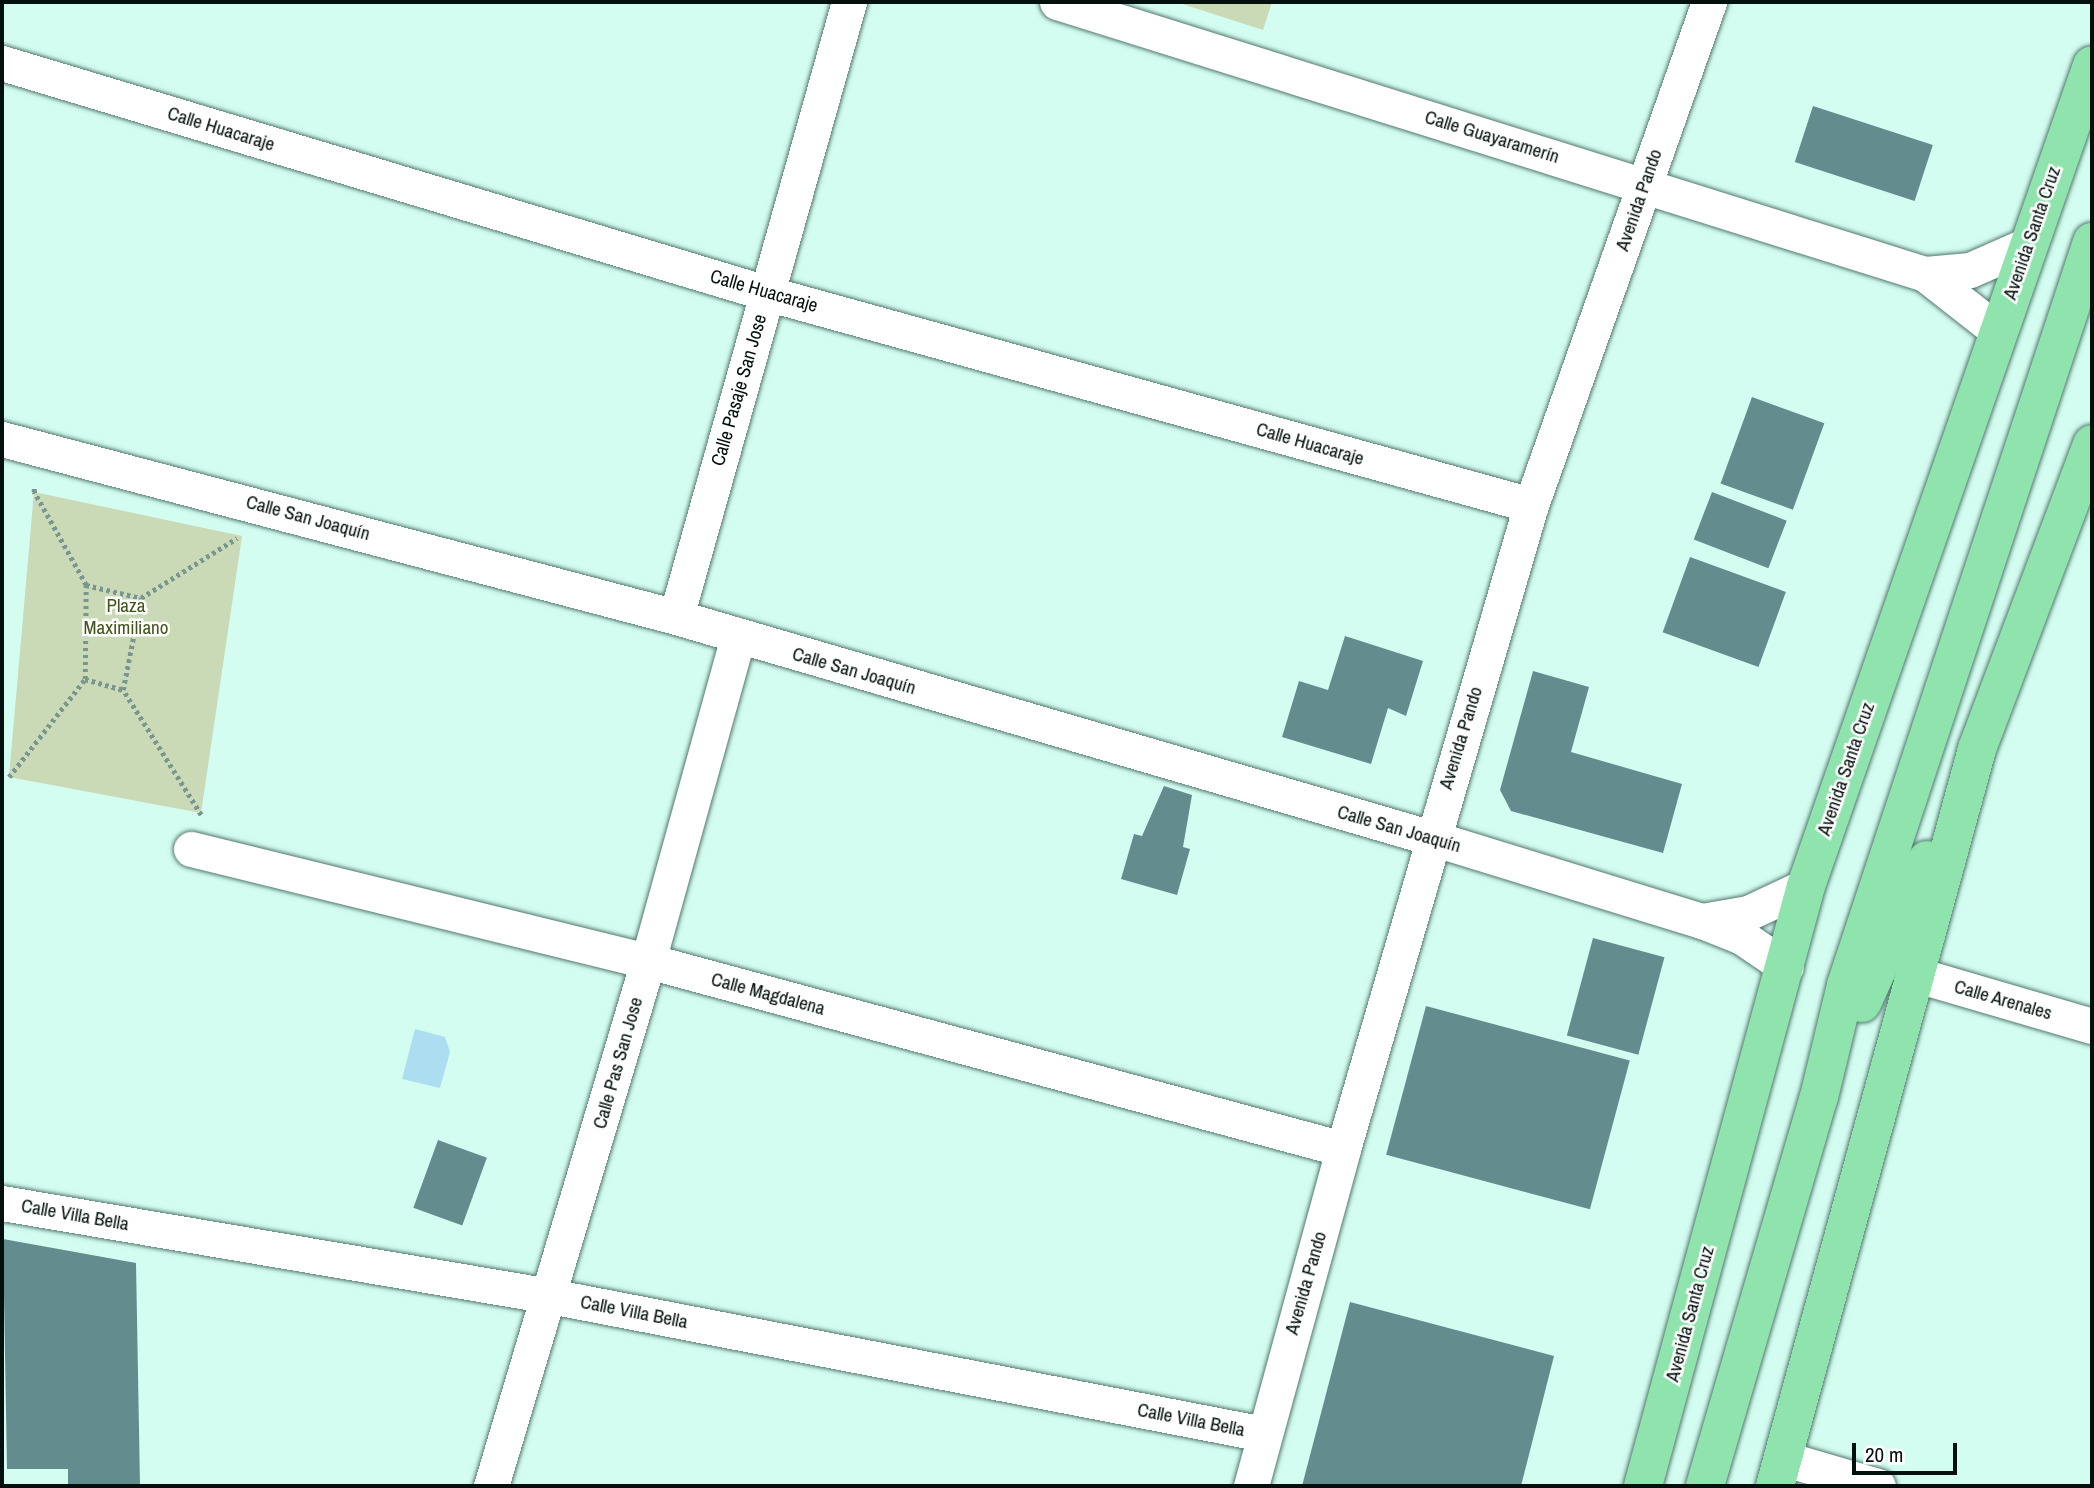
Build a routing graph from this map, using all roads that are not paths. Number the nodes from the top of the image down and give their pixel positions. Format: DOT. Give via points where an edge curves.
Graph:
graph roads {
  1 [pos="849,2"];
  2 [pos="1057,2"];
  3 [pos="1709,2"];
  4 [pos="2,63"];
  5 [pos="2092,65"];
  6 [pos="1645,185"];
  7 [pos="2092,242"];
  8 [pos="2027,246"];
  9 [pos="1925,274"];
  10 [pos="766,293"];
  11 [pos="1999,332"];
  12 [pos="2,439"];
  13 [pos="2092,444"];
  14 [pos="1531,505"];
  15 [pos="676,617"];
  16 [pos="738,637"];
  17 [pos="1977,749"];
  18 [pos="1432,838"];
  19 [pos="191,849"];
  20 [pos="1806,887"];
  21 [pos="1702,921"];
  22 [pos="648,961"];
  23 [pos="1786,967"];
  24 [pos="1914,974"];
  25 [pos="2092,1026"];
  26 [pos="1819,1097"];
  27 [pos="1343,1149"];
  28 [pos="2,1203"];
  29 [pos="550,1296"];
  30 [pos="1264,1434"];
  31 [pos="1779,1472"];
  32 [pos="491,1486"];
  33 [pos="1251,1486"];
  34 [pos="1643,1486"];
  35 [pos="1705,1486"];
  36 [pos="1878,1486"];
  1 -- 10 [label="street, Calle Pasaje San Jose"];
  2 -- 6 [label="street, Calle Guayaramerín"];
  3 -- 6 [label="street, Avenida Pando"];
  4 -- 10 [label="street, Calle Huacaraje"];
  5 -- 8 [label="main road, Avenida Santa Cruz"];
  6 -- 9 [label="street, Calle Guayaramerín"];
  6 -- 14 [label="street, Avenida Pando"];
  7 -- 26 [label="main road" via="1900,813 1846,985"];
  8 -- 9 [label="street, Calle Guayaramerín" via="1970,270"];
  8 -- 11 [label="main road, Avenida Santa Cruz"];
  9 -- 11 [label="street, Calle Guayaramerín"];
  10 -- 14 [label="street, Calle Huacaraje"];
  10 -- 15 [label="street, Calle Pasaje San Jose"];
  11 -- 20 [label="main road, Avenida Santa Cruz"];
  12 -- 15 [label="street, Calle San Joaquín"];
  13 -- 17 [label="main road"];
  14 -- 18 [label="street, Avenida Pando"];
  15 -- 16 [label="street, Calle San Joaquín"];
  16 -- 18 [label="street, Calle San Joaquín"];
  16 -- 22 [label="street, Calle Pas San Jose"];
  17 -- 24 [label="main road"];
  17 -- 26 [label="main road"];
  18 -- 21 [label="street, Calle San Joaquín"];
  18 -- 27 [label="street, Avenida Pando"];
  19 -- 22 [label="street, Calle Magdalena"];
  20 -- 21 [label="street, Calle San Joaquín" via="1748,913"];
  20 -- 23 [label="main road, Avenida Santa Cruz"];
  21 -- 23 [label="street, Calle San Joaquín" via="1742,937"];
  22 -- 27 [label="street, Calle Magdalena"];
  22 -- 29 [label="street, Calle Pas San Jose"];
  23 -- 34 [label="main road, Avenida Santa Cruz"];
  24 -- 25 [label="street, Calle Arenales"];
  24 -- 31 [label="main road"];
  26 -- 35 [label="main road"];
  27 -- 30 [label="street, Avenida Pando"];
  28 -- 29 [label="street, Calle Villa Bella"];
  29 -- 30 [label="street, Calle Villa Bella"];
  29 -- 32 [label="street, Calle Pas San Jose"];
  30 -- 33 [label="street, Avenida Pando"];
  31 -- 36 [label="street"];
}
